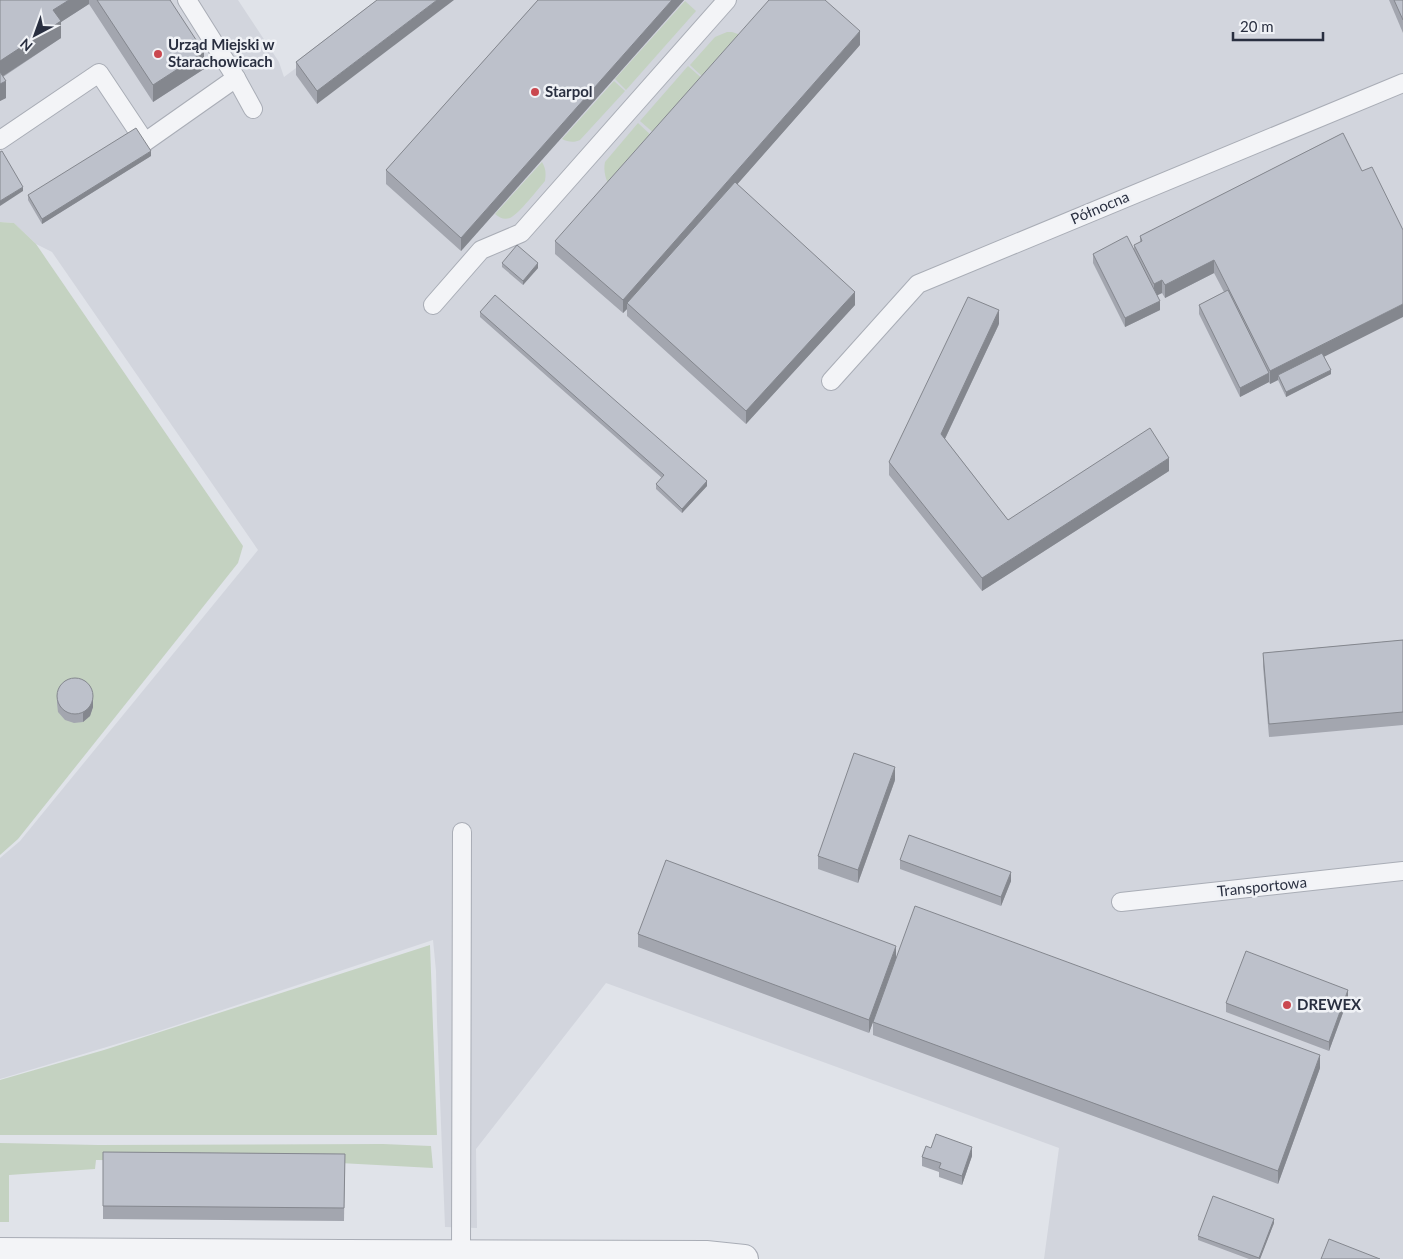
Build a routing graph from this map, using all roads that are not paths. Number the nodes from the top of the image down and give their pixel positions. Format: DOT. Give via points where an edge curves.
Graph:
graph roads {
  1 [pos="187,0"];
  2 [pos="728,0"];
  3 [pos="236,78"];
  4 [pos="1403,82"];
  5 [pos="253,109"];
  6 [pos="0,140"];
  7 [pos="432,305"];
  8 [pos="831,381"];
  9 [pos="462,832"];
  10 [pos="1403,871"];
  11 [pos="1121,902"];
  12 [pos="0,1252"];
  13 [pos="461,1254"];
  14 [pos="343,1257"];
  15 [pos="744,1259"];
  1 -- 3 [label="lane"];
  2 -- 7 [label="lane" via="521,233 481,250"];
  3 -- 5 [label="lane"];
  3 -- 6 [label="lane" via="145,142 99,73"];
  4 -- 8 [label="lane, Północna" via="918,284"];
  9 -- 13 [label="lane"];
  10 -- 11 [label="lane, Transportowa"];
  12 -- 14 [label="street"];
  13 -- 14 [label="street"];
  13 -- 15 [label="street" via="706,1255"];
}
